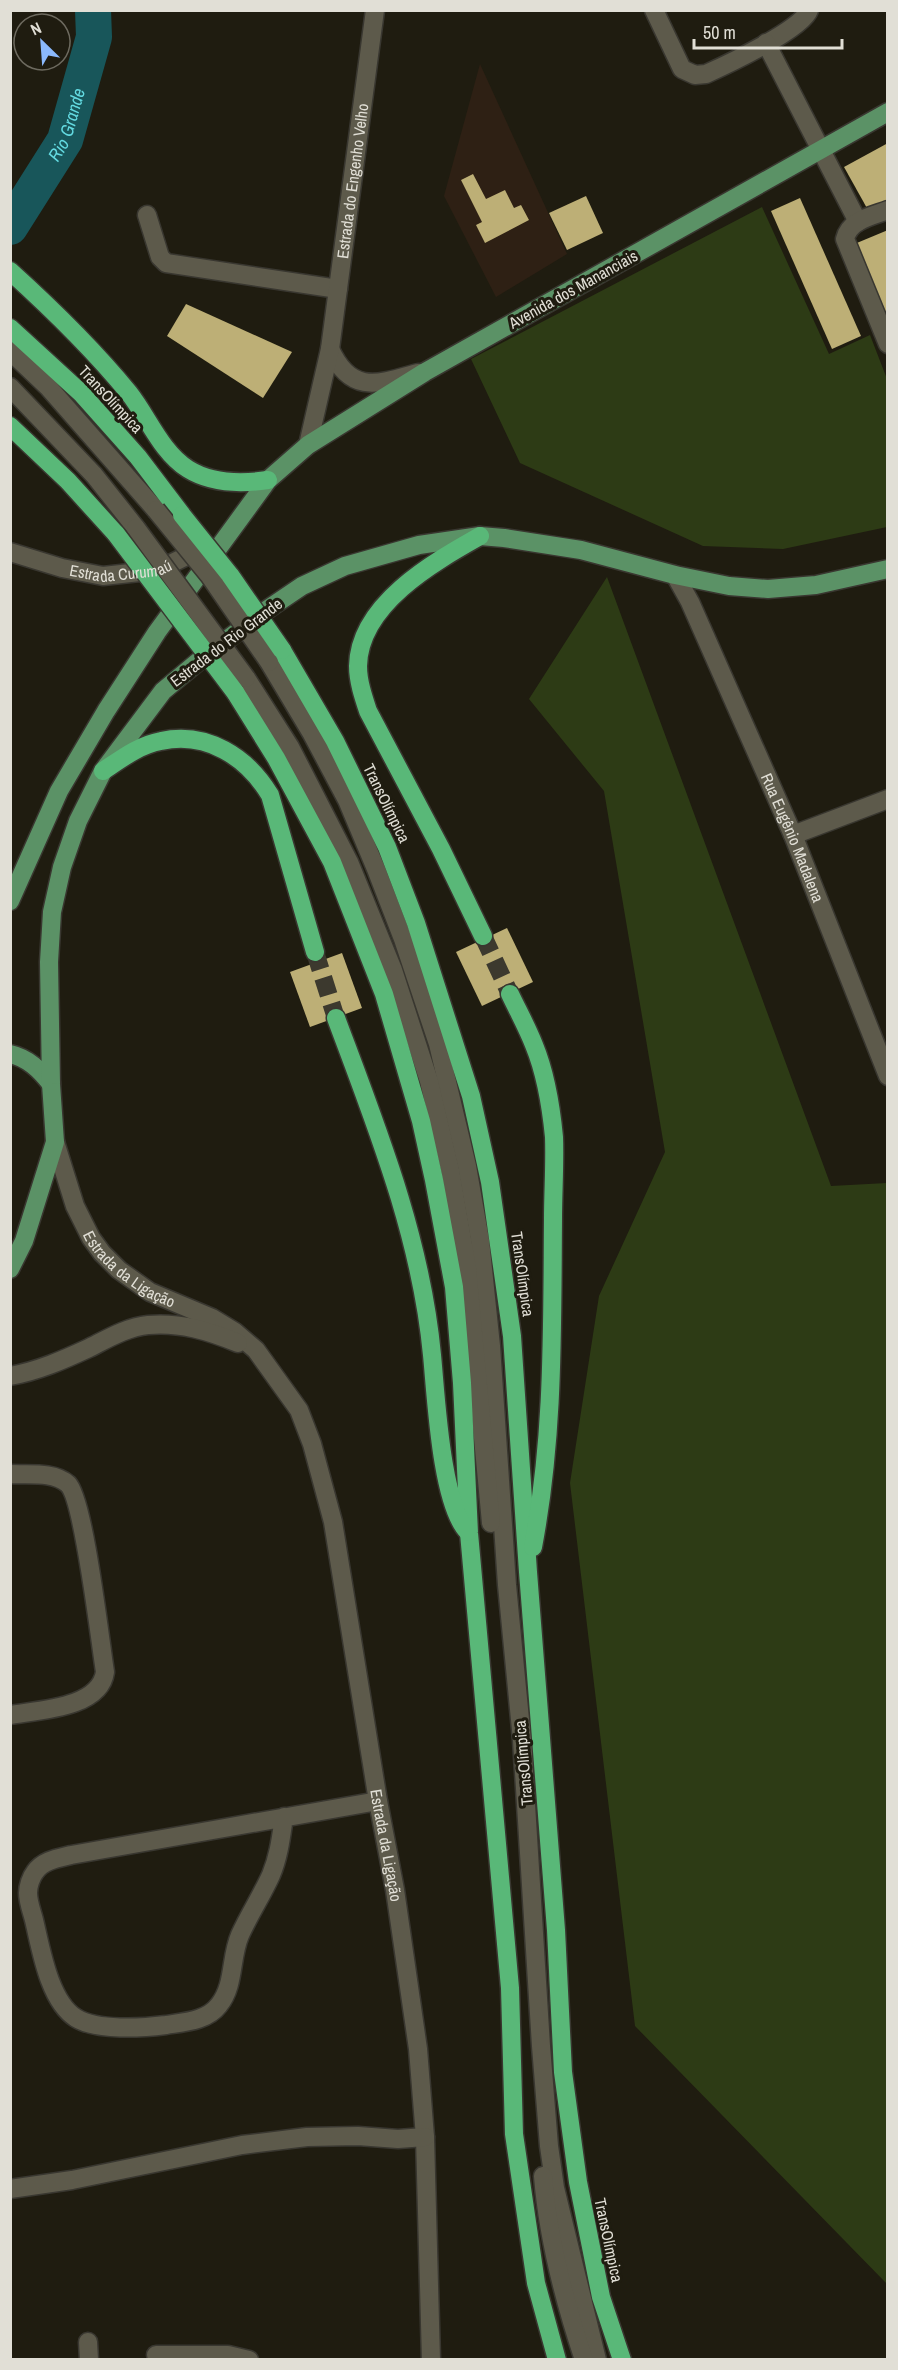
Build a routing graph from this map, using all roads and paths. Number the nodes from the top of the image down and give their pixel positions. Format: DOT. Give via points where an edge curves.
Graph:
graph roads {
  1 [pos="375,10"];
  2 [pos="654,10"];
  3 [pos="809,10"];
  4 [pos="766,44"];
  5 [pos="888,112"];
  6 [pos="820,150"];
  7 [pos="888,210"];
  8 [pos="147,215"];
  9 [pos="858,222"];
  10 [pos="10,271"];
  11 [pos="338,289"];
  12 [pos="10,328"];
  13 [pos="888,344"];
  14 [pos="330,349"];
  15 [pos="10,351"];
  16 [pos="425,372"];
  17 [pos="10,387"];
  18 [pos="10,426"];
  19 [pos="308,445"];
  20 [pos="268,480"];
  21 [pos="226,537"];
  22 [pos="480,537"];
  23 [pos="10,552"];
  24 [pos="888,569"];
  25 [pos="675,575"];
  26 [pos="704,581"];
  27 [pos="690,602"];
  28 [pos="275,656"];
  29 [pos="240,685"];
  30 [pos="103,771"];
  31 [pos="888,798"];
  32 [pos="793,835"];
  33 [pos="10,901"];
  34 [pos="483,936"];
  35 [pos="315,952"];
  36 [pos="510,994"];
  37 [pos="336,1018"];
  38 [pos="10,1054"];
  39 [pos="888,1076"];
  40 [pos="51,1084"];
  41 [pos="56,1142"];
  42 [pos="10,1269"];
  43 [pos="256,1350"];
  44 [pos="10,1376"];
  45 [pos="10,1474"];
  46 [pos="469,1533"];
  47 [pos="528,1572"];
  48 [pos="10,1715"];
  49 [pos="378,1801"];
  50 [pos="284,1817"];
  51 [pos="425,2137"];
  52 [pos="10,2189"];
  53 [pos="156,2355"];
  54 [pos="249,2360"];
  55 [pos="432,2360"];
  56 [pos="557,2360"];
  57 [pos="584,2360"];
  58 [pos="597,2360"];
  59 [pos="622,2360"];
  1 -- 11 [label="street, Estrada do Engenho Velho"];
  2 -- 4 [label="street" via="675,57 687,73 706,74"];
  3 -- 4 [label="street" via="800,23"];
  4 -- 6 [label="street"];
  5 -- 6 [label="main road, Avenida dos Mananciais"];
  6 -- 9 [label="street"];
  6 -- 16 [label="main road, Avenida dos Mananciais"];
  7 -- 9 [label="street"];
  8 -- 11 [label="street" via="160,257 166,263"];
  9 -- 13 [label="street" via="845,239"];
  10 -- 20 [label="highway" via="130,394 169,452 182,464 218,480 241,484"];
  11 -- 14 [label="street, Estrada do Engenho Velho"];
  12 -- 28 [label="highway, TransOlímpica, bridge" via="81,393 138,457 230,575"];
  14 -- 16 [label="street" via="342,370 362,383 377,384"];
  14 -- 19 [label="street, Estrada do Engenho Velho"];
  15 -- 28 [label="street, TransOlímpica, bridge" via="49,388 156,510"];
  16 -- 19 [label="main road, Avenida dos Mananciais"];
  17 -- 29 [label="street, TransOlímpica, bridge" via="94,475 136,528"];
  18 -- 29 [label="highway, TransOlímpica, bridge" via="116,534"];
  19 -- 20 [label="main road, Avenida dos Mananciais"];
  20 -- 21 [label="main road"];
  21 -- 23 [label="street, Estrada Curumaú" via="158,570 128,575 103,576 72,570"];
  21 -- 33 [label="main road" via="106,711 59,791"];
  22 -- 25 [label="main road, Estrada do Rio Grande" via="580,550"];
  22 -- 30 [label="main road, Estrada do Rio Grande" via="419,544 377,555 302,586 163,691"];
  22 -- 34 [label="highway" via="400,588 375,618 362,643 358,665 360,689 368,711"];
  24 -- 26 [label="main road, Estrada do Rio Grande" via="816,585 768,589"];
  25 -- 26 [label="main road, Estrada do Rio Grande"];
  25 -- 27 [label="street, Rua Eugênio Madalena"];
  26 -- 27 [label="street"];
  27 -- 32 [label="street, Rua Eugênio Madalena"];
  28 -- 47 [label="highway, TransOlímpica" via="335,741 387,847 416,923 471,1096 490,1182 512,1336"];
  28 -- 58 [label="street, TransOlímpica" via="347,800 403,939 438,1044 467,1166 480,1240 491,1346 549,2146"];
  29 -- 46 [label="highway, TransOlímpica" via="332,862 384,994 421,1121 454,1287"];
  29 -- 57 [label="street, TransOlímpica" via="290,747 349,862 393,970 429,1081 450,1170 467,1268 483,1433 545,2203 565,2304"];
  30 -- 35 [label="highway" via="142,747 176,739 198,740 238,757 259,777 270,795"];
  30 -- 40 [label="main road, Estrada do Rio Grande" via="78,821 52,912"];
  31 -- 32 [label="street"];
  32 -- 39 [label="street, Rua Eugênio Madalena"];
  36 -- 47 [label="highway" via="541,1065 554,1137 549,1434"];
  37 -- 46 [label="highway" via="391,1167 417,1259 441,1447 454,1506"];
  38 -- 40 [label="main road" via="24,1058"];
  40 -- 41 [label="main road, Estrada do Rio Grande"];
  41 -- 42 [label="main road, Estrada do Rio Grande" via="24,1241"];
  41 -- 43 [label="street, Estrada da Ligação" via="75,1206 102,1253 150,1292 212,1318"];
  43 -- 44 [label="street, Estrada da Ligação" via="196,1328 147,1325 36,1370"];
  43 -- 49 [label="street, Estrada da Ligação" via="299,1410 315,1455 333,1522"];
  45 -- 48 [label="street" via="49,1475 70,1486 81,1519 105,1672 97,1692 84,1700"];
  46 -- 56 [label="highway, TransOlímpica" via="510,1988 514,2134 536,2283"];
  47 -- 59 [label="highway, TransOlímpica" via="563,2072 578,2182 601,2297"];
  49 -- 50 [label="street"];
  49 -- 51 [label="street, Estrada da Ligação" via="418,2049"];
  50 -- 50 [label="street" via="271,1874 238,1940 228,1986 214,2011 189,2021 106,2027 78,2020 68,2012 46,1966 28,1894 36,1870 48,1861 71,1855"];
  51 -- 52 [label="street" via="307,2137 242,2145"];
  51 -- 55 [label="street, Estrada da Ligação"];
  53 -- 54 [label="street" via="228,2355"];
}
